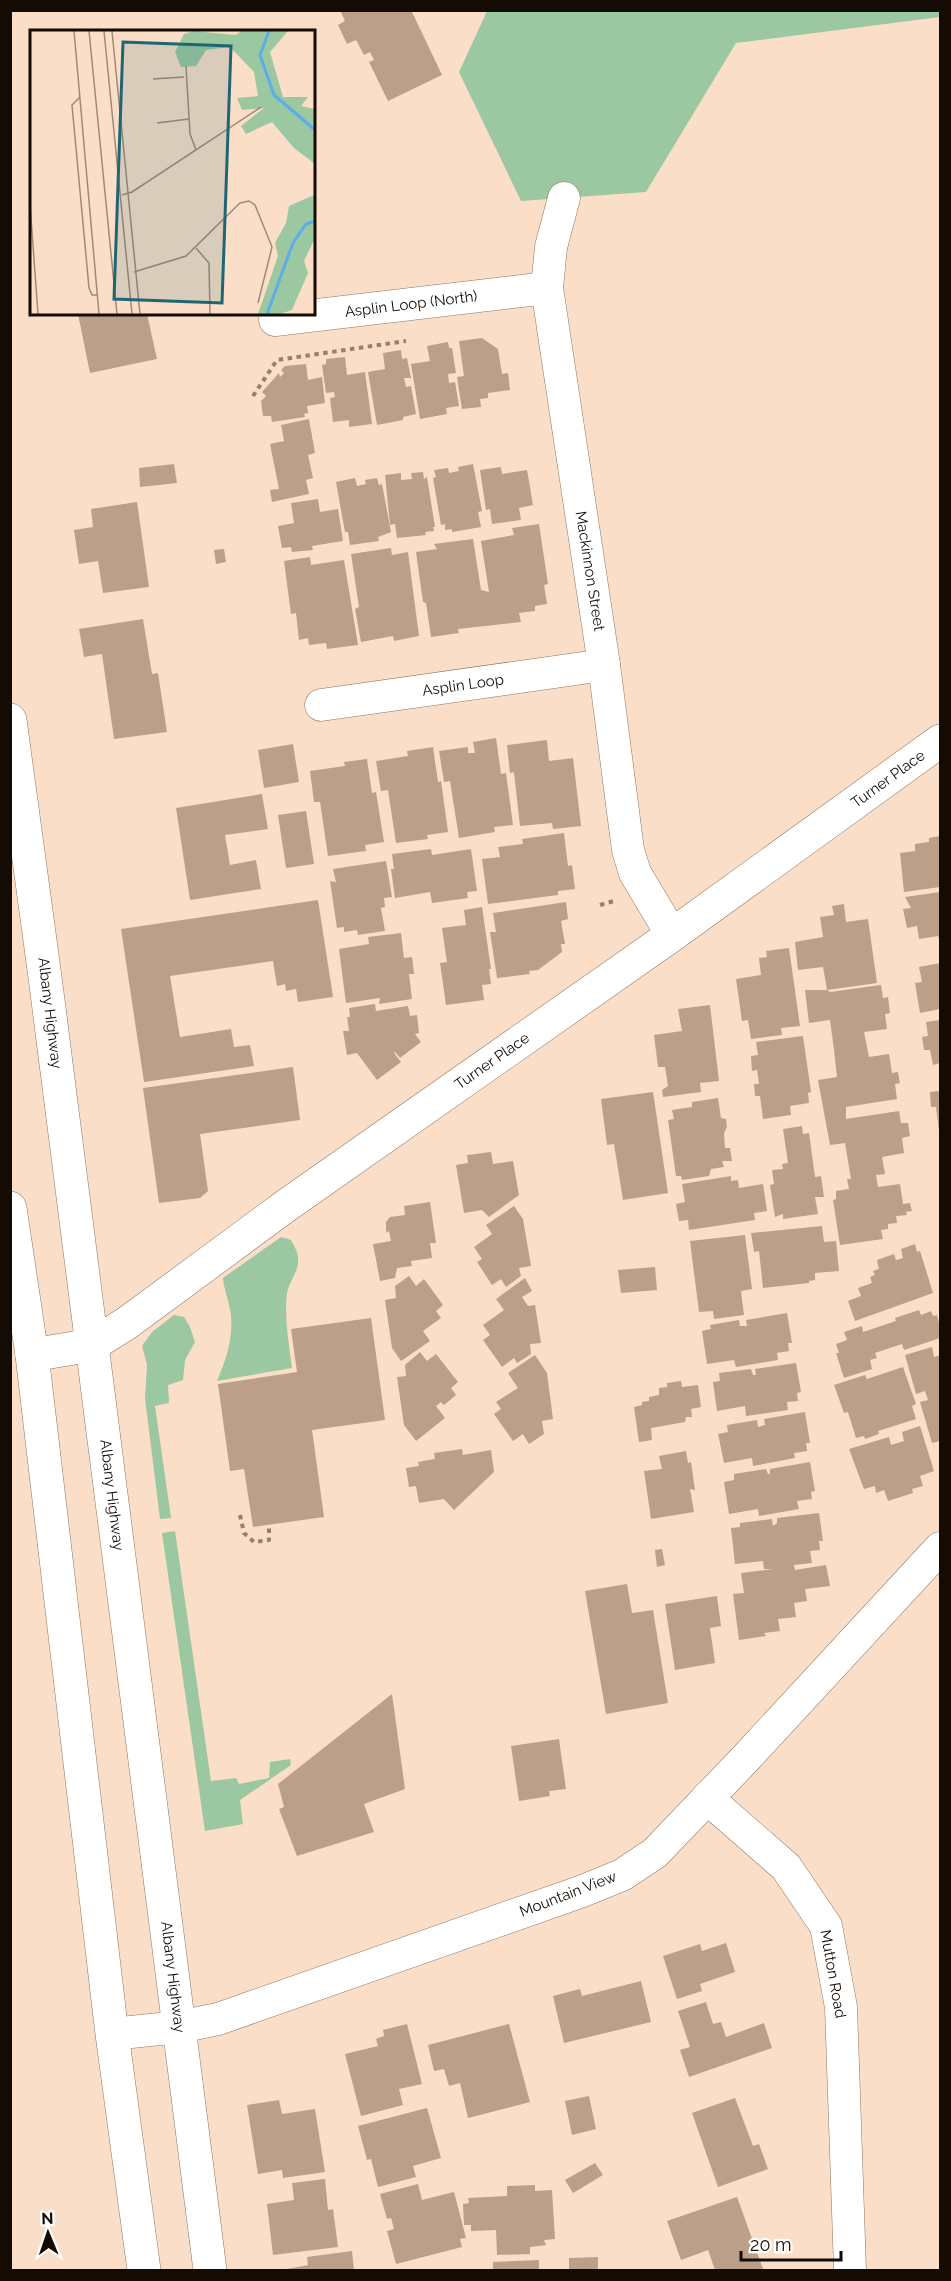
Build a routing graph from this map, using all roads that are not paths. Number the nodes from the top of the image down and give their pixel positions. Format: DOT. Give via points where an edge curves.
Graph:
graph roads {
  1 [pos="564,198"];
  2 [pos="547,288"];
  3 [pos="275,320"];
  4 [pos="604,665"];
  5 [pos="321,705"];
  6 [pos="10,720"];
  7 [pos="940,741"];
  8 [pos="672,935"];
  9 [pos="10,1208"];
  10 [pos="92,1345"];
  11 [pos="32,1355"];
  12 [pos="940,1548"];
  13 [pos="707,1798"];
  14 [pos="179,2027"];
  15 [pos="112,2034"];
  16 [pos="144,2271"];
  17 [pos="210,2271"];
  18 [pos="850,2271"];
  1 -- 2 [label="street, Mackinnon Street" via="551,247"];
  2 -- 3 [label="street, Asplin Loop (North)"];
  2 -- 4 [label="street, Mackinnon Street"];
  4 -- 5 [label="street, Asplin Loop"];
  4 -- 8 [label="street, Mackinnon Street" via="631,861"];
  6 -- 10 [label="main road, Albany Highway"];
  7 -- 8 [label="main road, Turner Place"];
  8 -- 10 [label="main road, Turner Place"];
  9 -- 11 [label="main road"];
  10 -- 11 [label="main road, Turner Place"];
  10 -- 14 [label="main road, Albany Highway"];
  11 -- 15 [label="main road"];
  12 -- 13 [label="street, Mountain View"];
  13 -- 14 [label="street, Mountain View" via="655,1853 622,1875 229,2015"];
  13 -- 18 [label="street, Mutton Road" via="786,1867 826,1926 841,2007"];
  14 -- 15 [label="street, Mountain View"];
  14 -- 17 [label="main road, Albany Highway"];
  15 -- 16 [label="main road"];
}
